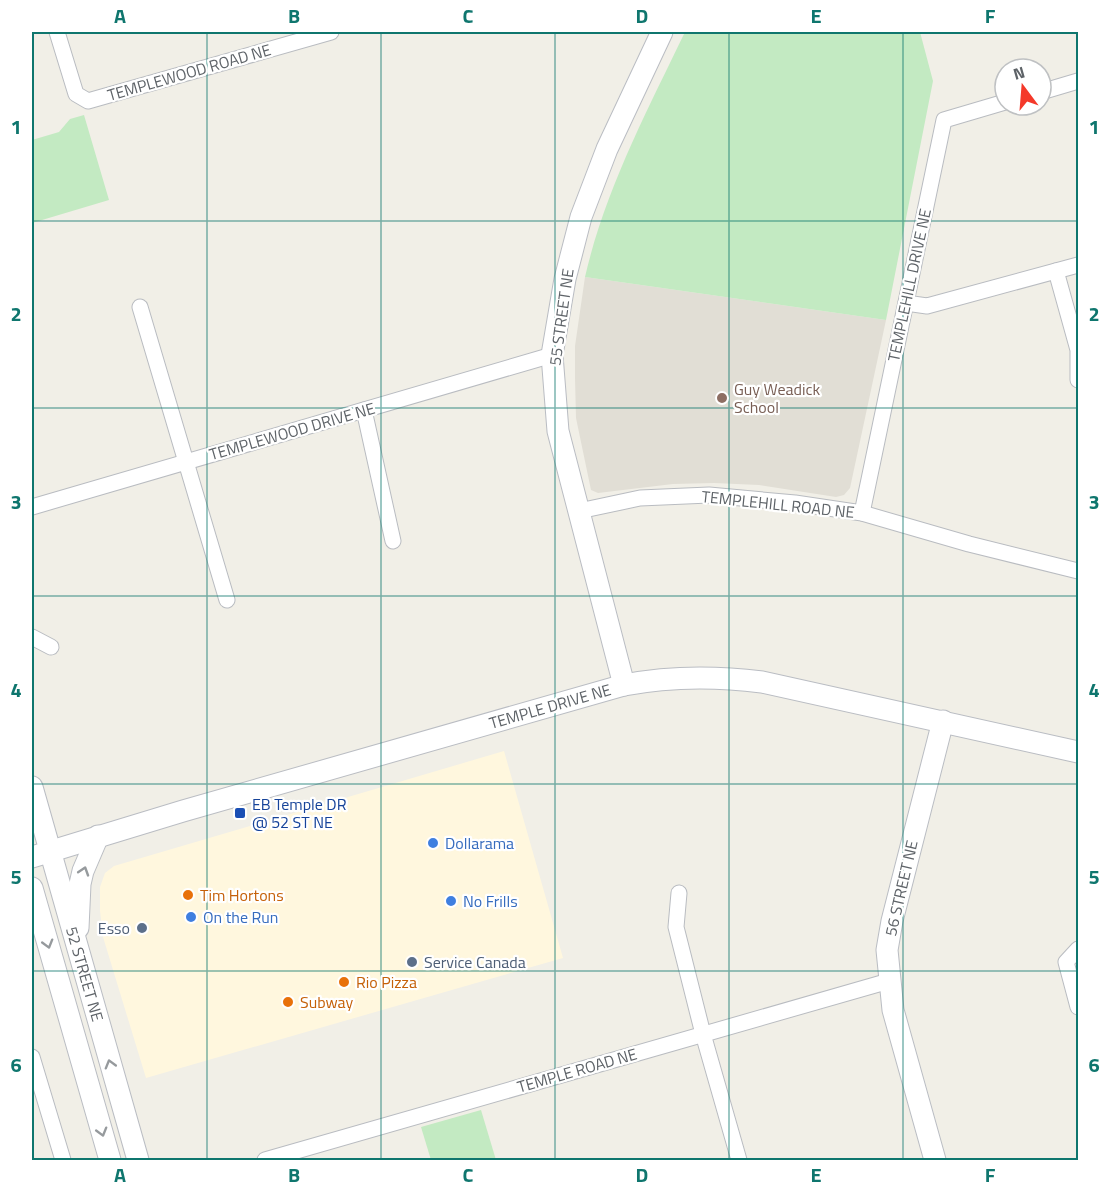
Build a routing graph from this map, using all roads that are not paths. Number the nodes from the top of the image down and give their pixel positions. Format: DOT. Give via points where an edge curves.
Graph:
graph roads {
  1 [pos="57,32"];
  2 [pos="331,32"];
  3 [pos="662,32"];
  4 [pos="1078,81"];
  5 [pos="1053,88"];
  6 [pos="993,106"];
  7 [pos="1078,265"];
  8 [pos="1056,271"];
  9 [pos="906,303"];
  10 [pos="140,307"];
  11 [pos="552,355"];
  12 [pos="1078,380"];
  13 [pos="364,410"];
  14 [pos="187,462"];
  15 [pos="32,507"];
  16 [pos="579,511"];
  17 [pos="862,513"];
  18 [pos="393,541"];
  19 [pos="1078,571"];
  20 [pos="226,600"];
  21 [pos="32,637"];
  22 [pos="51,647"];
  23 [pos="624,685"];
  24 [pos="943,721"];
  25 [pos="1078,752"];
  26 [pos="32,787"];
  27 [pos="98,836"];
  28 [pos="41,854"];
  29 [pos="32,888"];
  30 [pos="679,893"];
  31 [pos="78,949"];
  32 [pos="1078,949"];
  33 [pos="889,981"];
  34 [pos="1078,1007"];
  35 [pos="703,1034"];
  36 [pos="32,1058"];
  37 [pos="63,1161"];
  38 [pos="110,1161"];
  39 [pos="138,1161"];
  40 [pos="265,1161"];
  41 [pos="739,1161"];
  42 [pos="935,1161"];
  1 -- 2 [label="street, TEMPLEWOOD ROAD NE" via="76,94 88,101"];
  3 -- 11 [label="street, 55 STREET NE" via="607,149 581,217"];
  4 -- 5 [label="street"];
  6 -- 9 [label="street, TEMPLEHILL DRIVE NE" via="944,120"];
  7 -- 8 [label="street"];
  8 -- 9 [label="street" via="927,306"];
  8 -- 12 [label="street" via="1078,350"];
  9 -- 17 [label="street, TEMPLEHILL DRIVE NE"];
  10 -- 14 [label="street"];
  11 -- 13 [label="street, TEMPLEWOOD DRIVE NE"];
  11 -- 16 [label="street, 55 STREET NE" via="558,431"];
  13 -- 14 [label="street, TEMPLEWOOD DRIVE NE"];
  13 -- 18 [label="street"];
  14 -- 15 [label="street, TEMPLEWOOD DRIVE NE"];
  14 -- 20 [label="street"];
  16 -- 17 [label="street, TEMPLEHILL ROAD NE" via="640,498 710,495"];
  16 -- 23 [label="street, 55 STREET NE"];
  17 -- 19 [label="street, TEMPLEHILL ROAD NE"];
  21 -- 22 [label="street"];
  23 -- 24 [label="street, TEMPLE DRIVE NE" via="678,677 725,677"];
  23 -- 27 [label="street, TEMPLE DRIVE NE"];
  24 -- 25 [label="street, TEMPLE DRIVE NE"];
  24 -- 33 [label="street, 56 STREET NE" via="892,921 887,950"];
  26 -- 28 [label="street, 52 STREET NE"];
  27 -- 28 [label="street, TEMPLE DRIVE NE"];
  31 -- 27 [label="street, one-way" via="80,884"];
  28 -- 31 [label="street, 52 STREET NE"];
  29 -- 38 [label="street, 52 STREET NE, one-way"];
  30 -- 35 [label="street" via="676,927"];
  39 -- 31 [label="street, 52 STREET NE, one-way"];
  32 -- 34 [label="street" via="1066,962"];
  33 -- 35 [label="street, TEMPLE ROAD NE"];
  33 -- 42 [label="street, 56 STREET NE" via="893,1010"];
  35 -- 40 [label="street, TEMPLE ROAD NE"];
  35 -- 41 [label="street"];
  36 -- 37 [label="street"];
}
